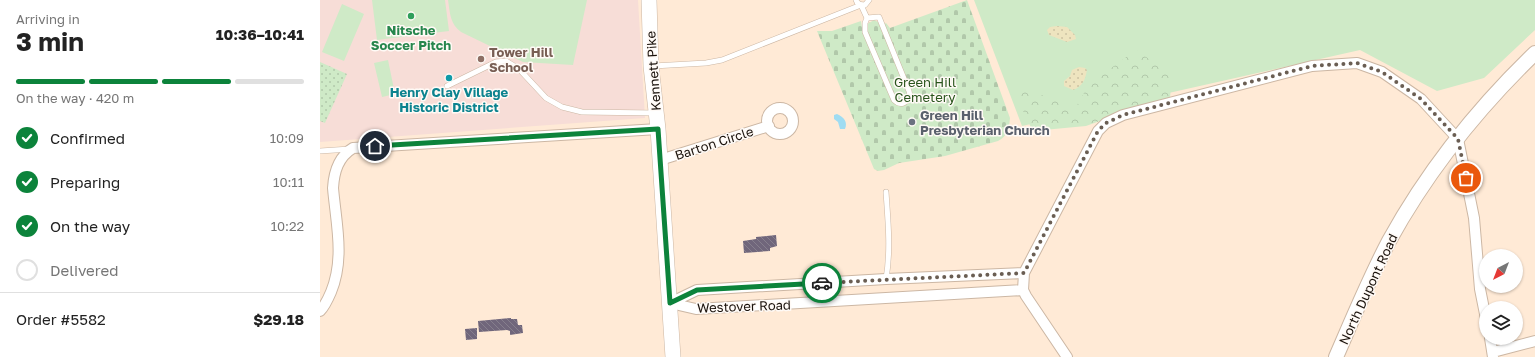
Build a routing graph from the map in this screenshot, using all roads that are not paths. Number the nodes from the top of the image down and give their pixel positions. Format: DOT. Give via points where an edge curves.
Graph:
graph roads {
  1 [pos="649,0"];
  2 [pos="856,0"];
  3 [pos="869,0"];
  4 [pos="861,5"];
  5 [pos="867,18"];
  6 [pos="1535,53"];
  7 [pos="651,66"];
  8 [pos="447,86"];
  9 [pos="656,113"];
  10 [pos="769,126"];
  11 [pos="658,129"];
  12 [pos="1458,139"];
  13 [pos="353,148"];
  14 [pos="320,151"];
  15 [pos="660,160"];
  16 [pos="886,192"];
  17 [pos="1024,273"];
  18 [pos="886,279"];
  19 [pos="1023,290"];
  20 [pos="1482,301"];
  21 [pos="670,303"];
  22 [pos="320,311"];
  23 [pos="1535,341"];
  24 [pos="1493,354"];
  25 [pos="673,357"];
  26 [pos="1067,357"];
  27 [pos="1336,357"];
  1 -- 7 [label="main road, Kennett Pike"];
  2 -- 4 [label="lane"];
  3 -- 4 [label="lane"];
  4 -- 5 [label="lane"];
  4 -- 7 [label="lane" via="722,60"];
  5 -- 5 [label="lane" via="864,23 865,32 894,100 901,104 906,102 910,96 879,17"];
  6 -- 12 [label="main road, North Dupont Road" via="1509,78"];
  7 -- 9 [label="main road, Kennett Pike"];
  8 -- 9 [label="lane" via="496,62 506,61 519,68 546,98 562,107 582,112"];
  9 -- 11 [label="main road, Kennett Pike"];
  10 -- 15 [label="street, Barton Circle"];
  11 -- 13 [label="street"];
  11 -- 15 [label="main road, Kennett Pike"];
  12 -- 17 [label="street" via="1421,99 1382,72 1357,63 1312,66 1123,115 1106,123 1098,131"];
  12 -- 20 [label="street" via="1474,218"];
  12 -- 27 [label="main road, North Dupont Road" via="1414,200 1389,241"];
  13 -- 14 [label="lane"];
  13 -- 22 [label="street" via="343,156 333,178 340,251 336,279"];
  15 -- 21 [label="main road, Kennett Pike"];
  16 -- 18 [label="lane" via="889,235"];
  17 -- 18 [label="street, Westover Road"];
  17 -- 19 [label="street"];
  18 -- 21 [label="street, Westover Road" via="697,290"];
  19 -- 21 [label="street, Westover Road" via="696,310"];
  19 -- 26 [label="street"];
  21 -- 25 [label="main road, Kennett Pike"];
  23 -- 24 [label="street"];
}
